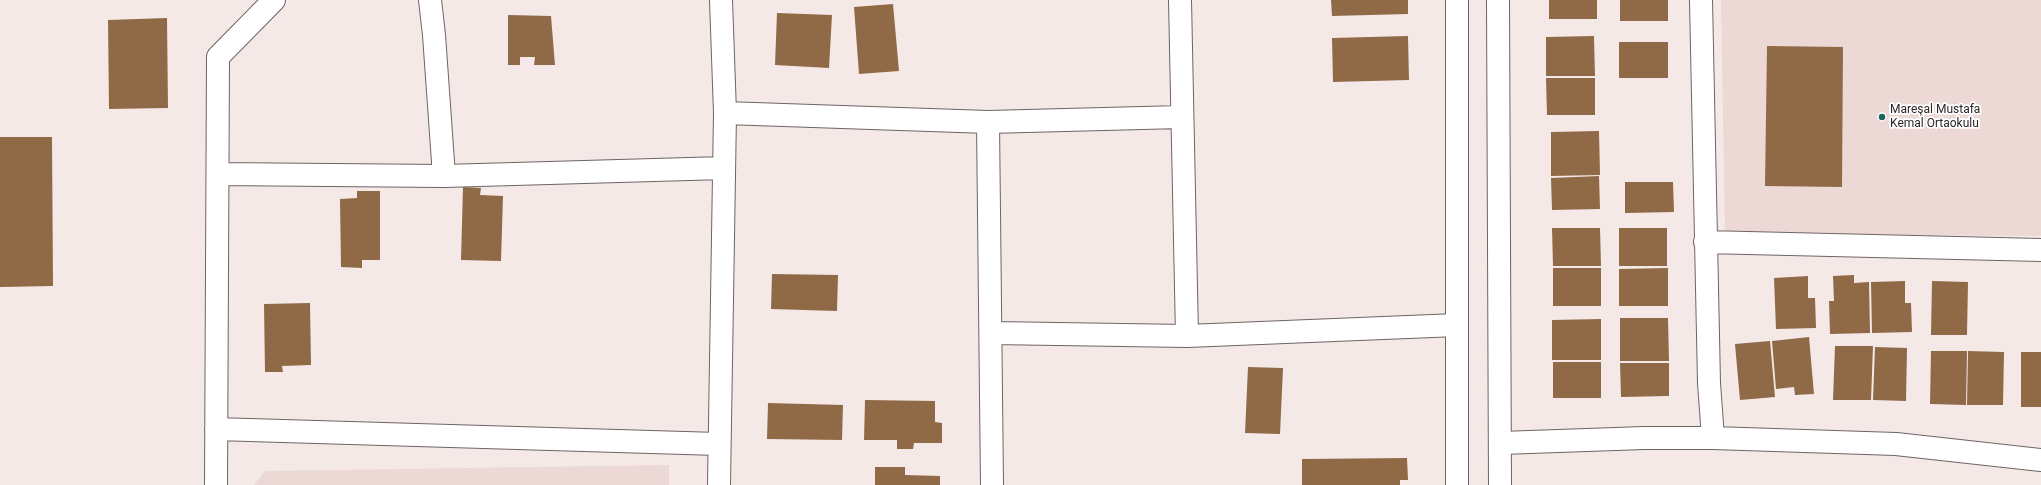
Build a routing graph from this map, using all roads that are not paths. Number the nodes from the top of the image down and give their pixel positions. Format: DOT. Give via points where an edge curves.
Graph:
graph roads {
  1 [pos="274,0"];
  2 [pos="430,0"];
  3 [pos="721,0"];
  4 [pos="1180,0"];
  5 [pos="1457,0"];
  6 [pos="1498,0"];
  7 [pos="1701,0"];
  8 [pos="725,113"];
  9 [pos="1181,117"];
  10 [pos="988,122"];
  11 [pos="724,168"];
  12 [pos="218,174"];
  13 [pos="444,176"];
  14 [pos="1706,242"];
  15 [pos="2041,250"];
  16 [pos="1457,325"];
  17 [pos="992,334"];
  18 [pos="1187,336"];
  19 [pos="216,429"];
  20 [pos="1713,438"];
  21 [pos="1501,443"];
  22 [pos="718,444"];
  23 [pos="2041,460"];
  24 [pos="216,485"];
  25 [pos="719,485"];
  26 [pos="992,485"];
  27 [pos="1457,485"];
  28 [pos="1500,485"];
  1 -- 12 [label="street" via="218,57"];
  2 -- 13 [label="street"];
  3 -- 8 [label="street"];
  4 -- 9 [label="street"];
  5 -- 16 [label="street"];
  6 -- 21 [label="street"];
  7 -- 14 [label="street"];
  8 -- 10 [label="street"];
  8 -- 11 [label="street"];
  9 -- 10 [label="street"];
  9 -- 18 [label="street"];
  10 -- 17 [label="street"];
  11 -- 13 [label="street"];
  11 -- 22 [label="street"];
  12 -- 13 [label="street"];
  12 -- 19 [label="street"];
  14 -- 15 [label="street"];
  14 -- 20 [label="street"];
  16 -- 18 [label="street"];
  16 -- 27 [label="street"];
  17 -- 18 [label="street"];
  17 -- 26 [label="street"];
  19 -- 22 [label="street"];
  19 -- 24 [label="street"];
  20 -- 21 [label="street"];
  20 -- 23 [label="street" via="1896,444"];
  21 -- 28 [label="street"];
  22 -- 25 [label="street"];
}
